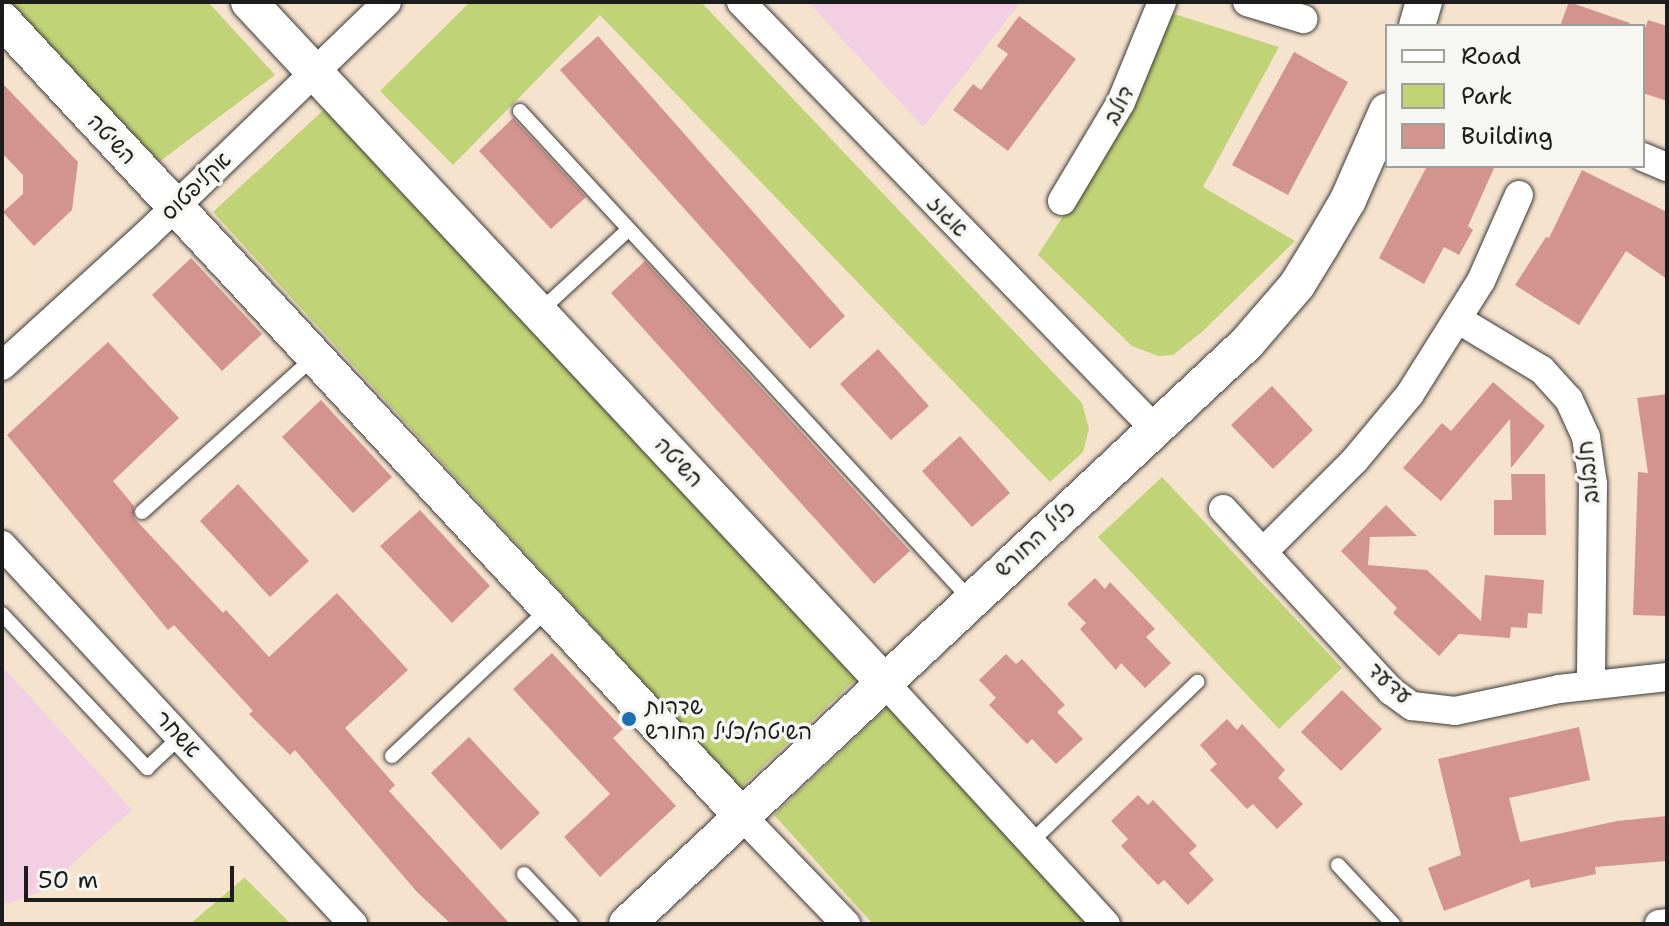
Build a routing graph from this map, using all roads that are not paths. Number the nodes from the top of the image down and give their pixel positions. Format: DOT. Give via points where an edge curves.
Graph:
graph roads {
  1 [pos="249,2"];
  2 [pos="387,2"];
  3 [pos="741,2"];
  4 [pos="1162,2"];
  5 [pos="1247,2"];
  6 [pos="1424,2"];
  7 [pos="1303,19"];
  8 [pos="2,20"];
  9 [pos="1418,24"];
  10 [pos="314,71"];
  11 [pos="520,111"];
  12 [pos="1385,116"];
  13 [pos="1645,158"];
  14 [pos="1667,167"];
  15 [pos="1519,195"];
  16 [pos="1062,201"];
  17 [pos="175,206"];
  18 [pos="629,229"];
  19 [pos="539,312"];
  20 [pos="1459,320"];
  21 [pos="314,356"];
  22 [pos="5,358"];
  23 [pos="1155,429"];
  24 [pos="1223,509"];
  25 [pos="142,512"];
  26 [pos="2,545"];
  27 [pos="1263,552"];
  28 [pos="970,599"];
  29 [pos="549,608"];
  30 [pos="2,614"];
  31 [pos="1667,677"];
  32 [pos="1197,682"];
  33 [pos="885,683"];
  34 [pos="1591,684"];
  35 [pos="180,737"];
  36 [pos="392,756"];
  37 [pos="740,814"];
  38 [pos="1031,842"];
  39 [pos="1338,865"];
  40 [pos="524,874"];
  41 [pos="1667,923"];
  42 [pos="353,924"];
  43 [pos="571,924"];
  44 [pos="627,924"];
  45 [pos="846,924"];
  46 [pos="1106,924"];
  47 [pos="1393,924"];
  48 [pos="1659,924"];
  1 -- 10 [label="street, השיטה"];
  2 -- 10 [label="street, אקליפטוס"];
  3 -- 23 [label="street, אגוז"];
  4 -- 16 [label="street, דולב" via="1121,102"];
  5 -- 7 [label="street"];
  6 -- 9 [label="street"];
  8 -- 17 [label="street, השיטה"];
  10 -- 17 [label="street, אקליפטוס"];
  10 -- 19 [label="street, השיטה"];
  11 -- 18 [label="lane"];
  12 -- 23 [label="street, כליל החורש" via="1348,200 1297,285 1247,343"];
  13 -- 14 [label="street"];
  15 -- 20 [label="street"];
  17 -- 21 [label="street, השיטה"];
  17 -- 22 [label="street, אקליפטוס"];
  18 -- 19 [label="lane"];
  18 -- 28 [label="lane"];
  19 -- 33 [label="street, השיטה"];
  20 -- 27 [label="street" via="1383,428"];
  20 -- 34 [label="street, חלבלוב" via="1542,370 1569,400 1586,437 1593,484"];
  21 -- 25 [label="lane"];
  21 -- 29 [label="street, השיטה"];
  23 -- 28 [label="street, כליל החורש"];
  24 -- 27 [label="street, עדעד"];
  26 -- 35 [label="street, אשחר"];
  27 -- 34 [label="street, עדעד" via="1391,691 1412,706 1455,711"];
  28 -- 33 [label="street, כליל החורש"];
  29 -- 36 [label="lane"];
  29 -- 37 [label="street, השיטה"];
  30 -- 35 [label="lane" via="147,768"];
  31 -- 34 [label="street, עדעד"];
  32 -- 38 [label="lane"];
  33 -- 37 [label="street, כליל החורש"];
  33 -- 38 [label="street, השיטה"];
  35 -- 42 [label="street, אשחר"];
  37 -- 44 [label="street, כליל החורש"];
  37 -- 45 [label="street, השיטה"];
  38 -- 46 [label="street, השיטה"];
  39 -- 47 [label="lane"];
  40 -- 43 [label="lane"];
  41 -- 48 [label="street"];
}
